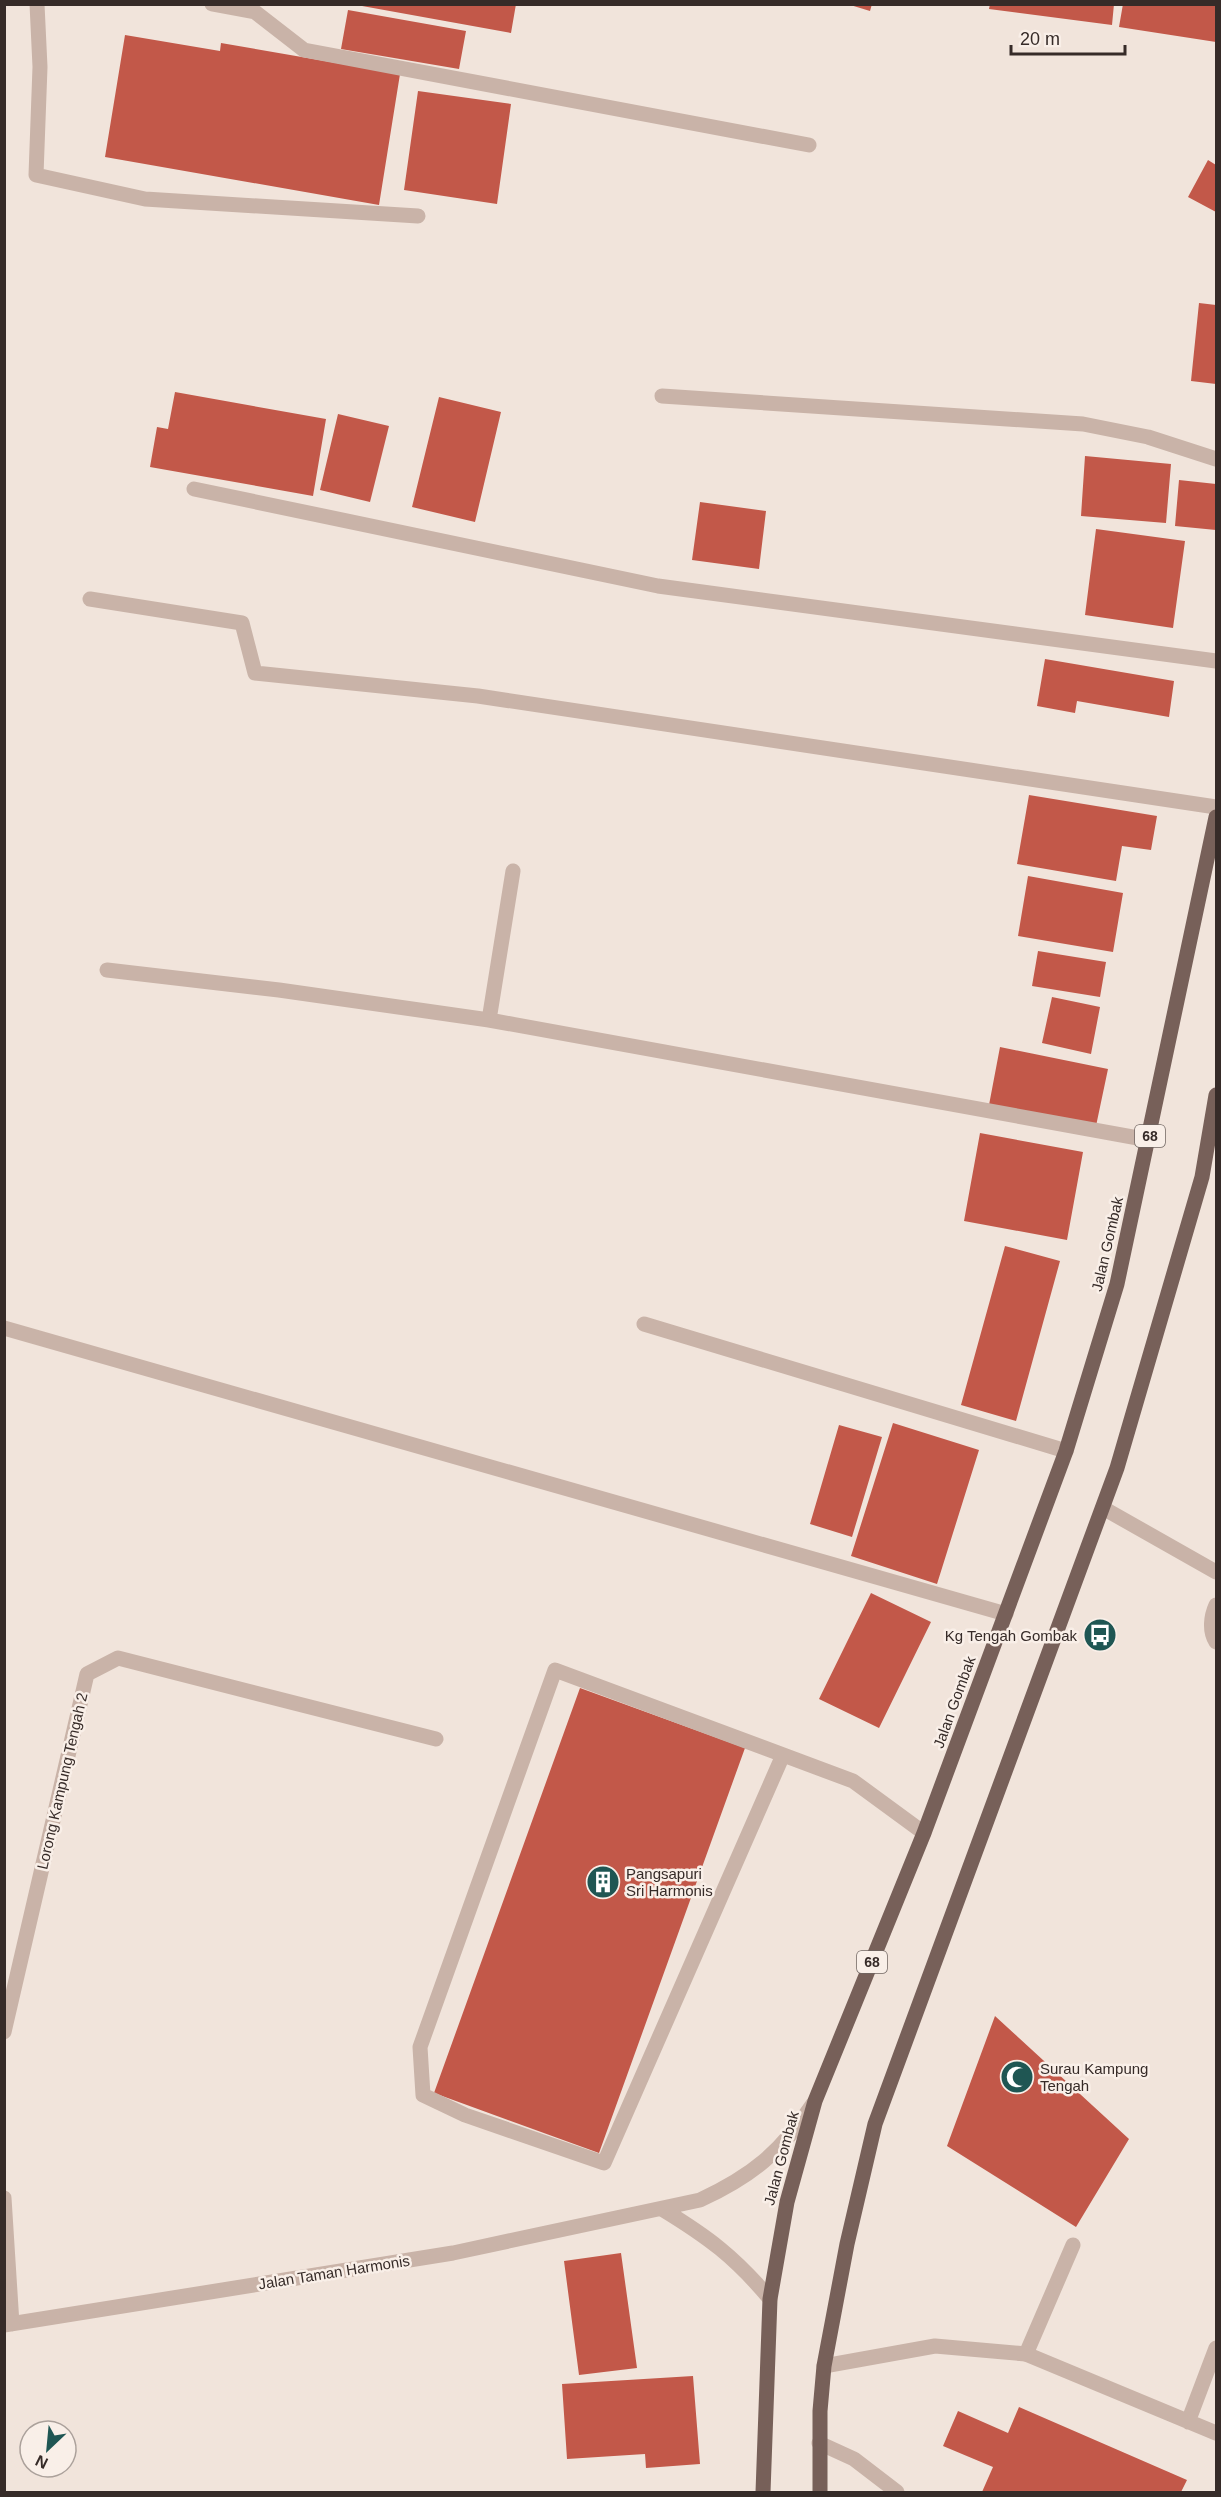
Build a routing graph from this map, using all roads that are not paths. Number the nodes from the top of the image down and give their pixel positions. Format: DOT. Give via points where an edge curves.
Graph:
graph roads {
  1 [pos="38,4"];
  2 [pos="212,4"];
  3 [pos="809,145"];
  4 [pos="418,216"];
  5 [pos="662,396"];
  6 [pos="1216,459"];
  7 [pos="194,489"];
  8 [pos="90,599"];
  9 [pos="1216,661"];
  10 [pos="1216,807"];
  11 [pos="1216,817"];
  12 [pos="513,871"];
  13 [pos="107,970"];
  14 [pos="489,1020"];
  15 [pos="1216,1095"];
  16 [pos="1149,1140"];
  17 [pos="644,1324"];
  18 [pos="4,1328"];
  19 [pos="1066,1450"];
  20 [pos="1103,1508"];
  21 [pos="1216,1572"];
  22 [pos="1216,1605"];
  23 [pos="1006,1614"];
  24 [pos="1216,1642"];
  25 [pos="436,1738"];
  26 [pos="783,1755"];
  27 [pos="924,1833"];
  28 [pos="4,2032"];
  29 [pos="815,2101"];
  30 [pos="4,2198"];
  31 [pos="662,2209"];
  32 [pos="1073,2245"];
  33 [pos="770,2299"];
  34 [pos="8,2324"];
  35 [pos="1216,2348"];
  36 [pos="1026,2354"];
  37 [pos="824,2366"];
  38 [pos="1188,2422"];
  39 [pos="1216,2433"];
  40 [pos="819,2443"];
  41 [pos="764,2493"];
  42 [pos="820,2493"];
  43 [pos="897,2493"];
  1 -- 4 [label="street" via="36,175 145,199"];
  2 -- 3 [label="street" via="255,12 304,50"];
  5 -- 6 [label="street" via="1083,424 1148,437"];
  7 -- 9 [label="street" via="658,586"];
  8 -- 10 [label="street" via="242,623 255,674 478,696"];
  11 -- 16 [label="main road, Jalan Gombak / 68"];
  12 -- 14 [label="street"];
  13 -- 14 [label="street"];
  14 -- 16 [label="street"];
  15 -- 20 [label="main road" via="1202,1177"];
  16 -- 19 [label="main road, Jalan Gombak / 68" via="1117,1284"];
  17 -- 19 [label="street"];
  18 -- 23 [label="street"];
  19 -- 23 [label="main road, Jalan Gombak / 68"];
  20 -- 21 [label="street"];
  20 -- 37 [label="main road" via="875,2124"];
  22 -- 24 [label="street" via="1212,1615"];
  23 -- 27 [label="main road, Jalan Gombak / 68"];
  25 -- 28 [label="street, Lorong Kampung Tengah 2" via="118,1658 87,1674"];
  26 -- 26 [label="street" via="555,1670 420,2047 423,2095 465,2115 604,2163"];
  26 -- 27 [label="street" via="853,1781"];
  27 -- 29 [label="main road, Jalan Gombak / 68"];
  29 -- 31 [label="street, Jalan Taman Harmonis" via="773,2154 735,2184 700,2200"];
  29 -- 33 [label="main road, Jalan Gombak / 68" via="788,2202"];
  30 -- 34 [label="street"];
  31 -- 33 [label="street" via="740,2264"];
  31 -- 34 [label="street, Jalan Taman Harmonis" via="453,2253"];
  32 -- 36 [label="street"];
  33 -- 41 [label="main road, Jalan Gombak / 68"];
  35 -- 38 [label="street"];
  36 -- 37 [label="street" via="934,2346"];
  36 -- 38 [label="street"];
  37 -- 40 [label="main road"];
  38 -- 39 [label="street"];
  40 -- 42 [label="main road"];
  40 -- 43 [label="street" via="854,2459"];
}
